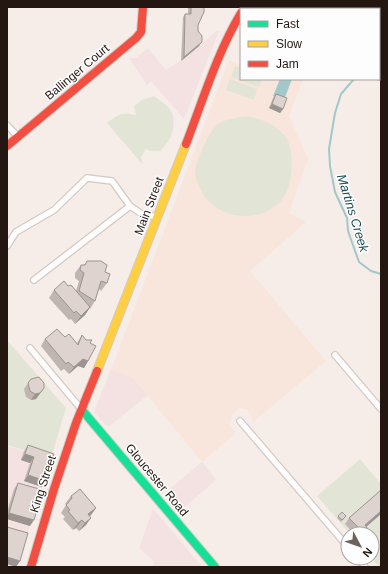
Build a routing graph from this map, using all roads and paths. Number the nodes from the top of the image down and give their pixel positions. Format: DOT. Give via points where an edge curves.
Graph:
graph roads {
  1 [pos="143,7"];
  2 [pos="240,15"];
  3 [pos="7,125"];
  4 [pos="18,137"];
  5 [pos="7,146"];
  6 [pos="130,206"];
  7 [pos="158,217"];
  8 [pos="7,246"];
  9 [pos="34,280"];
  10 [pos="30,348"];
  11 [pos="334,356"];
  12 [pos="381,409"];
  13 [pos="82,410"];
  14 [pos="240,421"];
  15 [pos="340,538"];
  16 [pos="31,567"];
  17 [pos="215,567"];
  1 -- 4 [label="main road, Ballinger Court" via="141,32 136,38"];
  2 -- 7 [label="main road, Main Street" via="215,68"];
  3 -- 4 [label="street"];
  4 -- 5 [label="main road, Ballinger Court"];
  6 -- 7 [label="street" via="142,214"];
  6 -- 8 [label="street" via="112,181 87,178 54,210 16,232"];
  6 -- 9 [label="street"];
  7 -- 13 [label="main road, Main Street"];
  10 -- 13 [label="street"];
  11 -- 12 [label="street"];
  13 -- 16 [label="main road, King Street" via="54,489"];
  13 -- 17 [label="main road, Gloucester Road"];
  14 -- 15 [label="street"];
}
